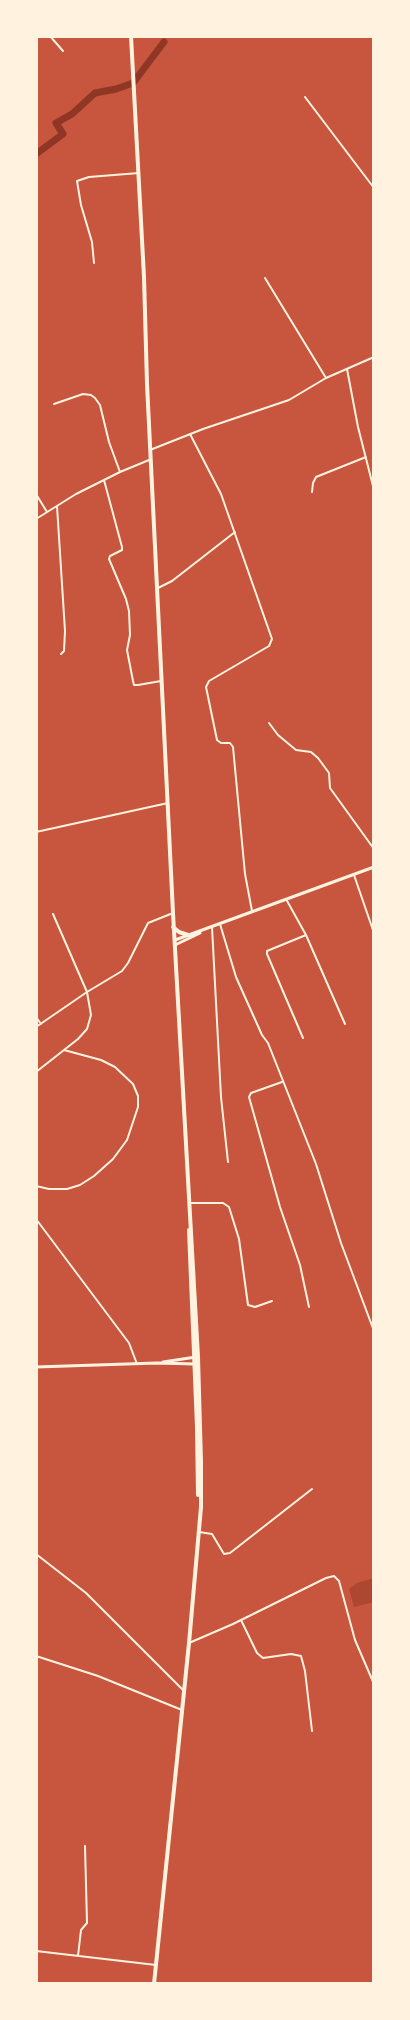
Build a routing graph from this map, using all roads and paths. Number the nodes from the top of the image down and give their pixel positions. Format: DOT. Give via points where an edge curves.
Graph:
graph roads {
  1 [pos="50,36"];
  2 [pos="131,36"];
  3 [pos="63,51"];
  4 [pos="305,97"];
  5 [pos="139,173"];
  6 [pos="374,188"];
  7 [pos="94,263"];
  8 [pos="265,278"];
  9 [pos="374,357"];
  10 [pos="347,369"];
  11 [pos="326,378"];
  12 [pos="54,404"];
  13 [pos="190,434"];
  14 [pos="150,450"];
  15 [pos="366,457"];
  16 [pos="151,460"];
  17 [pos="120,472"];
  18 [pos="104,480"];
  19 [pos="374,490"];
  20 [pos="312,492"];
  21 [pos="36,494"];
  22 [pos="57,506"];
  23 [pos="47,512"];
  24 [pos="36,519"];
  25 [pos="235,532"];
  26 [pos="157,589"];
  27 [pos="61,654"];
  28 [pos="162,680"];
  29 [pos="269,724"];
  30 [pos="169,803"];
  31 [pos="36,832"];
  32 [pos="374,850"];
  33 [pos="374,867"];
  34 [pos="354,874"];
  35 [pos="286,899"];
  36 [pos="252,912"];
  37 [pos="173,913"];
  38 [pos="54,914"];
  39 [pos="374,921"];
  40 [pos="370,922"];
  41 [pos="220,924"];
  42 [pos="174,926"];
  43 [pos="212,927"];
  44 [pos="204,930"];
  45 [pos="374,933"];
  46 [pos="188,935"];
  47 [pos="306,935"];
  48 [pos="175,942"];
  49 [pos="87,992"];
  50 [pos="36,1017"];
  51 [pos="40,1024"];
  52 [pos="345,1024"];
  53 [pos="36,1027"];
  54 [pos="303,1038"];
  55 [pos="64,1050"];
  56 [pos="36,1072"];
  57 [pos="283,1082"];
  58 [pos="228,1162"];
  59 [pos="36,1186"];
  60 [pos="188,1202"];
  61 [pos="36,1219"];
  62 [pos="272,1300"];
  63 [pos="309,1307"];
  64 [pos="374,1331"];
  65 [pos="196,1357"];
  66 [pos="157,1363"];
  67 [pos="136,1364"];
  68 [pos="196,1364"];
  69 [pos="36,1367"];
  70 [pos="312,1490"];
  71 [pos="199,1532"];
  72 [pos="36,1554"];
  73 [pos="241,1620"];
  74 [pos="189,1643"];
  75 [pos="36,1656"];
  76 [pos="374,1684"];
  77 [pos="184,1691"];
  78 [pos="182,1710"];
  79 [pos="312,1731"];
  80 [pos="85,1846"];
  81 [pos="36,1951"];
  82 [pos="78,1956"];
  83 [pos="156,1965"];
  84 [pos="154,1984"];
  1 -- 3 [label="street"];
  2 -- 5 [label="highway"];
  4 -- 6 [label="street"];
  5 -- 7 [label="street" via="88,177 77,181"];
  5 -- 14 [label="highway"];
  8 -- 11 [label="street"];
  9 -- 10 [label="street"];
  10 -- 11 [label="street"];
  10 -- 15 [label="street"];
  11 -- 13 [label="street" via="289,400"];
  12 -- 17 [label="street" via="83,394 95,398"];
  13 -- 14 [label="street"];
  13 -- 25 [label="street"];
  14 -- 16 [label="highway"];
  15 -- 19 [label="street"];
  15 -- 20 [label="street" via="316,477 312,482"];
  16 -- 17 [label="street"];
  16 -- 26 [label="highway"];
  17 -- 18 [label="street"];
  18 -- 22 [label="street"];
  18 -- 28 [label="street" via="122,547 109,559 129,611 127,650 134,685"];
  21 -- 23 [label="street"];
  22 -- 23 [label="street"];
  22 -- 27 [label="street" via="65,632 64,652"];
  23 -- 24 [label="street"];
  25 -- 26 [label="street"];
  25 -- 36 [label="street" via="272,642 209,681 206,692 216,740 230,743 233,747 245,874"];
  26 -- 28 [label="highway"];
  28 -- 30 [label="highway"];
  29 -- 32 [label="street" via="296,750 311,752 318,758 329,773 332,791"];
  30 -- 31 [label="street"];
  30 -- 37 [label="highway"];
  33 -- 34 [label="main road"];
  34 -- 35 [label="main road"];
  34 -- 40 [label="street"];
  35 -- 36 [label="main road"];
  35 -- 47 [label="street"];
  36 -- 41 [label="main road"];
  37 -- 42 [label="highway"];
  37 -- 49 [label="street" via="148,923 122,971"];
  38 -- 49 [label="street"];
  39 -- 40 [label="street"];
  40 -- 45 [label="street"];
  41 -- 43 [label="main road"];
  41 -- 57 [label="street" via="234,972"];
  42 -- 46 [label="highway"];
  42 -- 48 [label="highway"];
  43 -- 44 [label="main road"];
  43 -- 58 [label="street" via="221,1098"];
  44 -- 46 [label="main road"];
  44 -- 48 [label="main road"];
  46 -- 48 [label="main road"];
  47 -- 52 [label="street"];
  47 -- 54 [label="street" via="267,951"];
  48 -- 60 [label="highway"];
  49 -- 51 [label="street"];
  49 -- 55 [label="street" via="91,1022"];
  50 -- 51 [label="street"];
  51 -- 53 [label="street"];
  55 -- 56 [label="street"];
  55 -- 59 [label="street" via="101,1060 128,1077 138,1096 138,1107 127,1140 113,1159 94,1176 67,1189"];
  57 -- 63 [label="street" via="251,1093 249,1097 300,1265"];
  57 -- 64 [label="street" via="316,1164"];
  60 -- 62 [label="street" via="223,1203 229,1207 239,1238 248,1305 255,1307"];
  60 -- 65 [label="highway"];
  61 -- 67 [label="street" via="129,1344"];
  65 -- 66 [label="main road"];
  65 -- 68 [label="highway"];
  66 -- 67 [label="main road"];
  66 -- 68 [label="main road"];
  67 -- 69 [label="main road"];
  68 -- 71 [label="highway" via="201,1462"];
  70 -- 71 [label="street" via="230,1553 224,1554 212,1534"];
  71 -- 74 [label="highway"];
  72 -- 77 [label="street" via="86,1593"];
  73 -- 74 [label="street"];
  73 -- 76 [label="street" via="334,1576 361,1657"];
  73 -- 79 [label="street" via="257,1653 263,1658 291,1654 301,1656"];
  74 -- 77 [label="highway"];
  75 -- 78 [label="street" via="98,1676"];
  77 -- 78 [label="highway"];
  78 -- 83 [label="highway"];
  80 -- 82 [label="street" via="87,1923 80,1930"];
  81 -- 82 [label="street"];
  82 -- 83 [label="street"];
  83 -- 84 [label="highway"];
}
